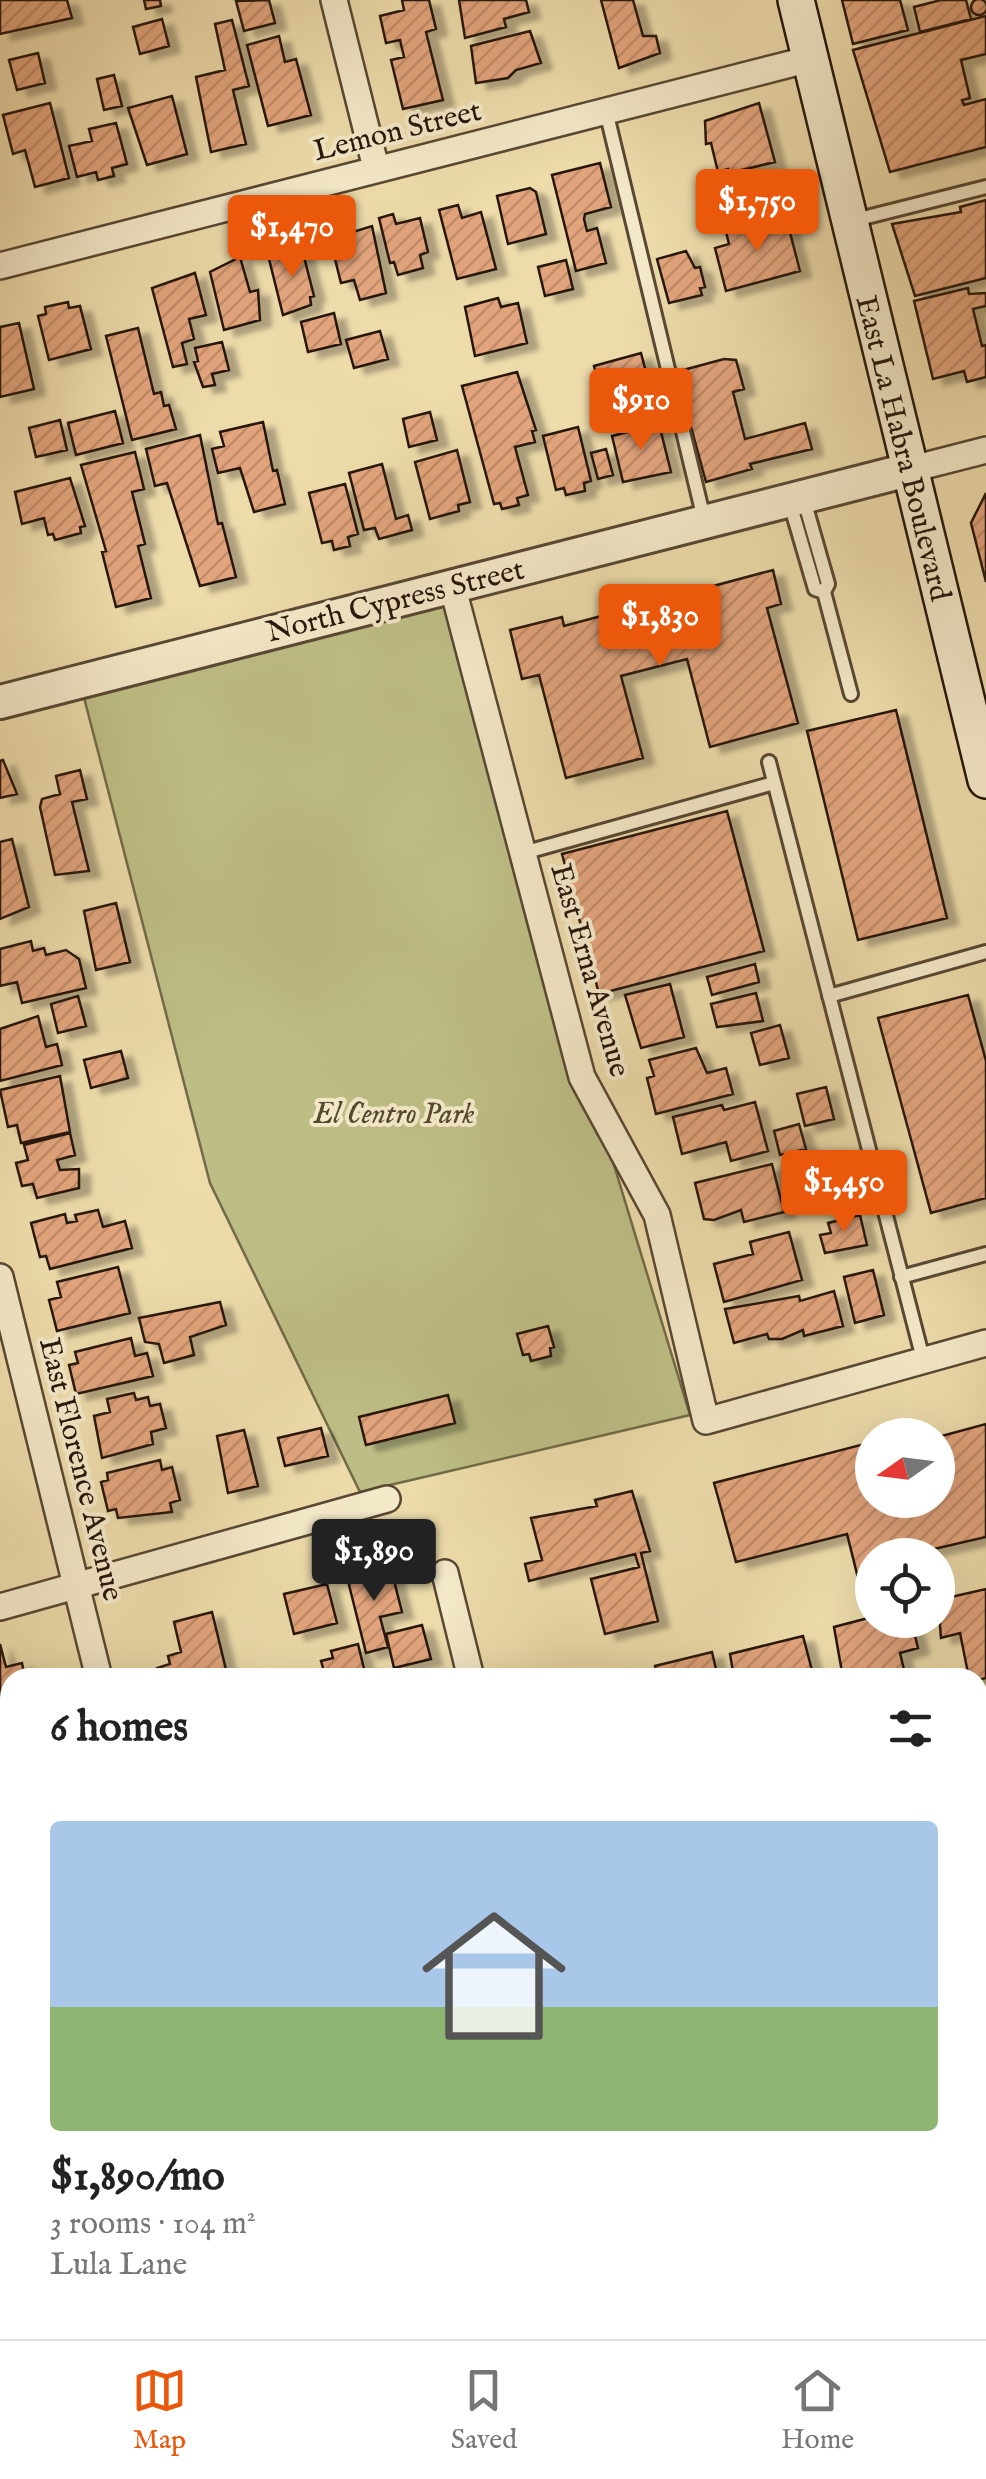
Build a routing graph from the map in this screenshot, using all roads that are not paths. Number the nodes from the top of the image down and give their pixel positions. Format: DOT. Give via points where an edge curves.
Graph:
graph roads {
  1 [pos="334,0"];
  2 [pos="796,0"];
  3 [pos="810,59"];
  4 [pos="606,110"];
  5 [pos="376,168"];
  6 [pos="986,187"];
  7 [pos="849,222"];
  8 [pos="0,266"];
  9 [pos="986,450"];
  10 [pos="908,470"];
  11 [pos="796,498"];
  12 [pos="704,522"];
  13 [pos="452,585"];
  14 [pos="851,694"];
  15 [pos="0,702"];
  16 [pos="978,715"];
  17 [pos="769,762"];
  18 [pos="986,780"];
  19 [pos="774,783"];
  20 [pos="523,854"];
  21 [pos="986,952"];
  22 [pos="830,996"];
  23 [pos="986,1254"];
  24 [pos="902,1277"];
  25 [pos="0,1278"];
  26 [pos="986,1343"];
  27 [pos="923,1360"];
  28 [pos="387,1499"];
  29 [pos="445,1573"];
  30 [pos="79,1588"];
  31 [pos="0,1607"];
  32 [pos="97,1668"];
  33 [pos="469,1668"];
  1 -- 5 [label="street"];
  2 -- 3 [label="main road, East La Habra Boulevard"];
  3 -- 4 [label="street, Lemon Street"];
  3 -- 7 [label="main road, East La Habra Boulevard"];
  4 -- 5 [label="street, Lemon Street"];
  4 -- 12 [label="lane"];
  5 -- 8 [label="street, Lemon Street"];
  6 -- 7 [label="lane"];
  7 -- 10 [label="main road, East La Habra Boulevard"];
  9 -- 10 [label="street"];
  10 -- 11 [label="street, North Cypress Street"];
  10 -- 16 [label="main road, East La Habra Boulevard"];
  11 -- 12 [label="street, North Cypress Street"];
  11 -- 14 [label="lane" via="828,584 824,592"];
  12 -- 13 [label="street, North Cypress Street"];
  13 -- 15 [label="street, North Cypress Street"];
  13 -- 20 [label="street, East Erna Avenue"];
  16 -- 18 [label="main road, East La Habra Boulevard"];
  17 -- 19 [label="lane"];
  19 -- 20 [label="lane"];
  19 -- 22 [label="lane"];
  20 -- 27 [label="street, East Erna Avenue" via="582,1077 657,1215 706,1421"];
  21 -- 22 [label="lane"];
  22 -- 24 [label="lane"];
  23 -- 24 [label="lane"];
  24 -- 27 [label="lane"];
  25 -- 30 [label="street, East Florence Avenue"];
  26 -- 27 [label="street"];
  28 -- 30 [label="street"];
  29 -- 33 [label="street"];
  30 -- 31 [label="street"];
  30 -- 32 [label="street, East Florence Avenue"];
}
